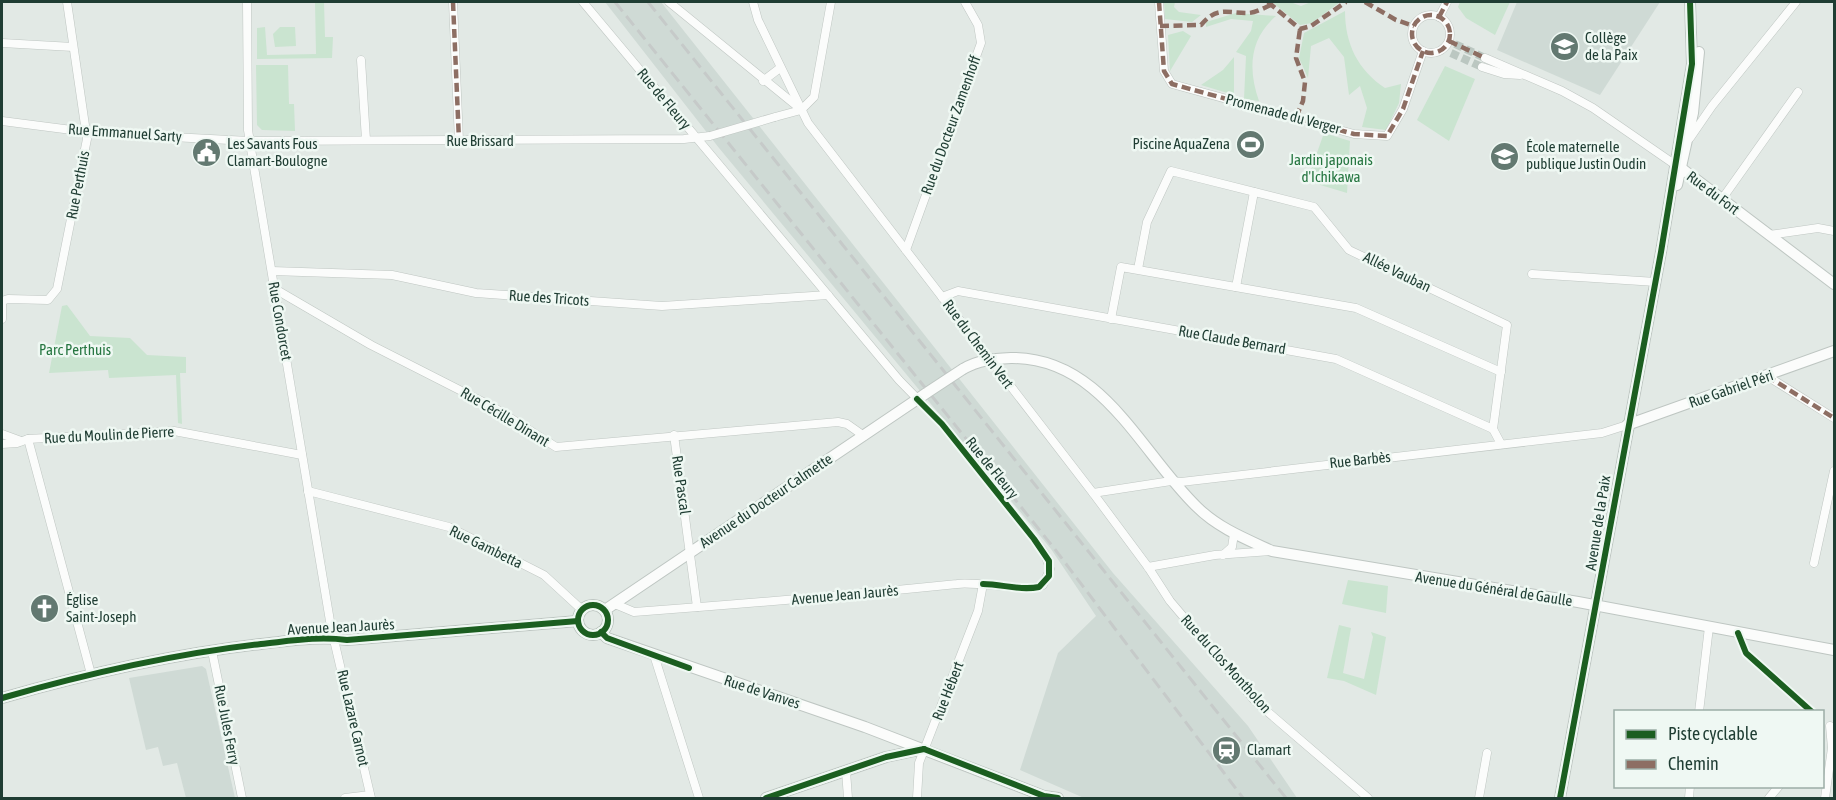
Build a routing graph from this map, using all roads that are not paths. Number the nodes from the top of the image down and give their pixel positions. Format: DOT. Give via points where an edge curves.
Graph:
graph roads {
  1 [pos="67,2"];
  2 [pos="247,2"];
  3 [pos="453,2"];
  4 [pos="583,2"];
  5 [pos="753,2"];
  6 [pos="831,2"];
  7 [pos="965,2"];
  8 [pos="1158,2"];
  9 [pos="1447,2"];
  10 [pos="1690,2"];
  11 [pos="1697,2"];
  12 [pos="1796,2"];
  13 [pos="671,5"];
  14 [pos="1439,17"];
  15 [pos="2,43"];
  16 [pos="73,47"];
  17 [pos="1423,51"];
  18 [pos="1485,58"];
  19 [pos="361,60"];
  20 [pos="1482,67"];
  21 [pos="780,68"];
  22 [pos="1524,75"];
  23 [pos="763,81"];
  24 [pos="1798,92"];
  25 [pos="1694,105"];
  26 [pos="801,110"];
  27 [pos="1707,112"];
  28 [pos="2,121"];
  29 [pos="86,132"];
  30 [pos="697,138"];
  31 [pos="366,140"];
  32 [pos="249,141"];
  33 [pos="459,141"];
  34 [pos="1687,142"];
  35 [pos="1677,166"];
  36 [pos="1254,192"];
  37 [pos="1722,200"];
  38 [pos="1834,231"];
  39 [pos="1769,235"];
  40 [pos="906,250"];
  41 [pos="1138,269"];
  42 [pos="272,271"];
  43 [pos="1532,274"];
  44 [pos="1656,282"];
  45 [pos="1834,284"];
  46 [pos="1236,287"];
  47 [pos="275,289"];
  48 [pos="828,295"];
  49 [pos="942,297"];
  50 [pos="2,301"];
  51 [pos="2,319"];
  52 [pos="1111,319"];
  53 [pos="1834,351"];
  54 [pos="989,359"];
  55 [pos="1500,372"];
  56 [pos="1767,376"];
  57 [pos="917,399"];
  58 [pos="1834,418"];
  59 [pos="1627,424"];
  60 [pos="1493,429"];
  61 [pos="2,434"];
  62 [pos="674,435"];
  63 [pos="864,436"];
  64 [pos="25,440"];
  65 [pos="2,444"];
  66 [pos="1501,444"];
  67 [pos="302,455"];
  68 [pos="1834,471"];
  69 [pos="1176,481"];
  70 [pos="308,491"];
  71 [pos="1093,493"];
  72 [pos="1234,534"];
  73 [pos="1272,551"];
  74 [pos="691,552"];
  75 [pos="1045,554"];
  76 [pos="1223,555"];
  77 [pos="1307,558"];
  78 [pos="1814,563"];
  79 [pos="1148,567"];
  80 [pos="978,583"];
  81 [pos="615,604"];
  82 [pos="1596,606"];
  83 [pos="697,607"];
  84 [pos="605,610"];
  85 [pos="580,615"];
  86 [pos="1709,627"];
  87 [pos="601,632"];
  88 [pos="1738,633"];
  89 [pos="334,638"];
  90 [pos="1834,650"];
  91 [pos="212,651"];
  92 [pos="654,655"];
  93 [pos="91,674"];
  94 [pos="2,698"];
  95 [pos="1699,710"];
  96 [pos="1811,710"];
  97 [pos="1829,725"];
  98 [pos="924,749"];
  99 [pos="1487,753"];
  100 [pos="846,771"];
  101 [pos="371,796"];
  102 [pos="1043,797"];
  103 [pos="242,798"];
  104 [pos="345,798"];
  105 [pos="699,798"];
  106 [pos="766,798"];
  107 [pos="848,798"];
  108 [pos="917,798"];
  109 [pos="1058,798"];
  110 [pos="1368,798"];
  111 [pos="1479,798"];
  112 [pos="1560,798"];
  113 [pos="1825,798"];
  1 -- 16 [label="street, Rue Perthuis"];
  2 -- 32 [label="street, Rue Condorcet"];
  3 -- 33 [label="street"];
  4 -- 30 [label="street, Rue de Fleury"];
  5 -- 21 [label="street, Rue du Chemin Vert"];
  6 -- 26 [label="street" via="814,96"];
  7 -- 40 [label="street, Rue du Docteur Zamenhoff" via="978,25 981,43"];
  8 -- 17 [label="street, Promenade du Verger" via="1164,71 1172,84 1354,134 1387,136 1403,109"];
  9 -- 14 [label="street"];
  10 -- 35 [label="main road, Avenue de la Paix" via="1692,64"];
  11 -- 25 [label="main road, Avenue de la Paix" via="1699,68"];
  12 -- 27 [label="street"];
  13 -- 23 [label="street"];
  14 -- 17 [label="street" via="1428,16 1414,26 1413,38"];
  14 -- 17 [label="street" via="1448,25 1452,42 1447,51"];
  15 -- 16 [label="street"];
  16 -- 29 [label="street, Rue Perthuis"];
  18 -- 22 [label="street, Rue du Fort"];
  19 -- 31 [label="street"];
  20 -- 22 [label="street, Rue du Fort"];
  21 -- 23 [label="street"];
  21 -- 26 [label="street, Rue du Chemin Vert"];
  22 -- 35 [label="street, Rue du Fort" via="1593,108"];
  23 -- 26 [label="street"];
  24 -- 37 [label="street"];
  25 -- 27 [label="street"];
  25 -- 34 [label="main road, Avenue de la Paix"];
  26 -- 30 [label="street, Rue Brissard, bridge"];
  26 -- 40 [label="street, Rue du Chemin Vert"];
  27 -- 34 [label="street"];
  28 -- 29 [label="street, Rue Emmanuel Sarty"];
  29 -- 32 [label="street, Rue Emmanuel Sarty"];
  29 -- 50 [label="street, Rue Perthuis" via="55,294 46,302"];
  30 -- 33 [label="street, Rue Brissard"];
  30 -- 48 [label="street, Rue de Fleury"];
  31 -- 32 [label="street, Rue Brissard"];
  31 -- 33 [label="street, Rue Brissard"];
  32 -- 42 [label="street, Rue Condorcet"];
  34 -- 35 [label="main road, Avenue de la Paix"];
  35 -- 37 [label="main road, Rue du Fort"];
  35 -- 44 [label="main road, Avenue de la Paix"];
  36 -- 41 [label="street, Allée Vauban" via="1171,171 1147,222"];
  36 -- 46 [label="street"];
  36 -- 55 [label="street, Allée Vauban" via="1314,207 1349,250 1507,325"];
  37 -- 39 [label="main road, Rue du Fort"];
  38 -- 39 [label="street" via="1818,228"];
  39 -- 45 [label="main road, Rue du Fort"];
  40 -- 49 [label="street, Rue du Chemin Vert"];
  41 -- 46 [label="street"];
  41 -- 52 [label="street" via="1121,267"];
  42 -- 47 [label="street, Rue Condorcet"];
  42 -- 48 [label="street, Rue des Tricots" via="392,275 476,293 662,306"];
  43 -- 44 [label="street"];
  44 -- 59 [label="main road, Avenue de la Paix"];
  46 -- 55 [label="street" via="1356,308"];
  47 -- 62 [label="street, Rue Cécille Dinant" via="371,345 493,407 556,447"];
  47 -- 67 [label="street, Rue Condorcet"];
  48 -- 57 [label="street, Rue de Fleury"];
  49 -- 52 [label="street, Rue Claude Bernard" via="958,291"];
  49 -- 54 [label="street, Rue du Chemin Vert"];
  50 -- 51 [label="street, Rue Perthuis"];
  52 -- 60 [label="street, Rue Claude Bernard" via="1336,359"];
  53 -- 56 [label="main road, Rue Gabriel Péri"];
  54 -- 57 [label="main road, Avenue du Docteur Calmette, bridge" via="963,369"];
  54 -- 69 [label="main road" via="1026,359 1061,368 1091,386"];
  54 -- 71 [label="street, Rue du Chemin Vert"];
  55 -- 60 [label="street, Allée Vauban"];
  56 -- 58 [label="street"];
  56 -- 59 [label="main road, Rue Gabriel Péri"];
  57 -- 63 [label="main road, Avenue du Docteur Calmette"];
  57 -- 75 [label="street, Rue de Fleury" via="942,424"];
  59 -- 66 [label="street, Rue Barbès" via="1602,433"];
  59 -- 82 [label="main road, Avenue de la Paix"];
  60 -- 66 [label="street"];
  61 -- 64 [label="street, Rue du Moulin de Pierre"];
  62 -- 63 [label="street, Rue Cécille Dinant" via="838,422"];
  62 -- 74 [label="street, Rue Pascal"];
  63 -- 74 [label="main road, Avenue du Docteur Calmette"];
  64 -- 65 [label="street, Rue du Moulin de Pierre"];
  64 -- 67 [label="street, Rue du Moulin de Pierre" via="174,431"];
  64 -- 93 [label="street"];
  66 -- 69 [label="street, Rue Barbès"];
  67 -- 70 [label="street, Rue Condorcet"];
  68 -- 78 [label="street"];
  69 -- 71 [label="street, Rue Barbès"];
  69 -- 72 [label="main road" via="1199,509"];
  69 -- 77 [label="main road" via="1236,528"];
  70 -- 85 [label="street, Rue Gambetta" via="449,527 544,575"];
  70 -- 89 [label="street, Rue Condorcet"];
  71 -- 79 [label="street, Rue du Chemin Vert"];
  72 -- 73 [label="main road"];
  72 -- 76 [label="street" via="1232,547"];
  73 -- 76 [label="street, Avenue du Général de Gaulle"];
  73 -- 77 [label="main road, Avenue du Général de Gaulle"];
  74 -- 81 [label="main road, Avenue du Docteur Calmette"];
  74 -- 83 [label="street, Rue Pascal"];
  75 -- 80 [label="street, Avenue Jean Jaurès" via="1049,576 1039,587 1022,589"];
  76 -- 79 [label="street, Avenue du Général de Gaulle"];
  77 -- 82 [label="main road, Avenue du Général de Gaulle"];
  79 -- 110 [label="street, Rue du Clos Montholon" via="1170,602 1255,701"];
  80 -- 83 [label="street, Avenue Jean Jaurès"];
  80 -- 98 [label="street, Rue Hébert" via="978,611"];
  81 -- 83 [label="street, Avenue Jean Jaurès" via="634,612"];
  81 -- 84 [label="main road, Avenue du Docteur Calmette"];
  82 -- 86 [label="main road, Avenue du Général de Gaulle"];
  82 -- 112 [label="main road, Avenue de la Paix"];
  84 -- 85 [label="main road" via="591,605"];
  84 -- 87 [label="main road" via="607,624"];
  85 -- 87 [label="main road" via="587,633"];
  85 -- 89 [label="main road, Avenue Jean Jaurès" via="347,640"];
  86 -- 88 [label="main road, Avenue du Général de Gaulle"];
  86 -- 95 [label="street"];
  87 -- 92 [label="main road, Rue de Vanves" via="607,638"];
  88 -- 90 [label="main road, Avenue du Général de Gaulle"];
  88 -- 96 [label="street" via="1746,653"];
  89 -- 91 [label="main road, Avenue Jean Jaurès"];
  89 -- 101 [label="street, Rue Lazare Carnot"];
  91 -- 93 [label="main road, Avenue Jean Jaurès"];
  91 -- 103 [label="street, Rue Jules Ferry"];
  92 -- 98 [label="main road, Rue de Vanves"];
  92 -- 105 [label="street"];
  93 -- 94 [label="main road, Avenue Jean Jaurès"];
  97 -- 113 [label="street" via="1832,748"];
  98 -- 100 [label="main road"];
  98 -- 102 [label="main road, Rue de Vanves"];
  98 -- 108 [label="street, Rue Hébert"];
  99 -- 111 [label="street"];
  100 -- 106 [label="main road"];
  100 -- 107 [label="street"];
  101 -- 104 [label="street"];
  102 -- 109 [label="main road, Rue de Vanves"];
}
